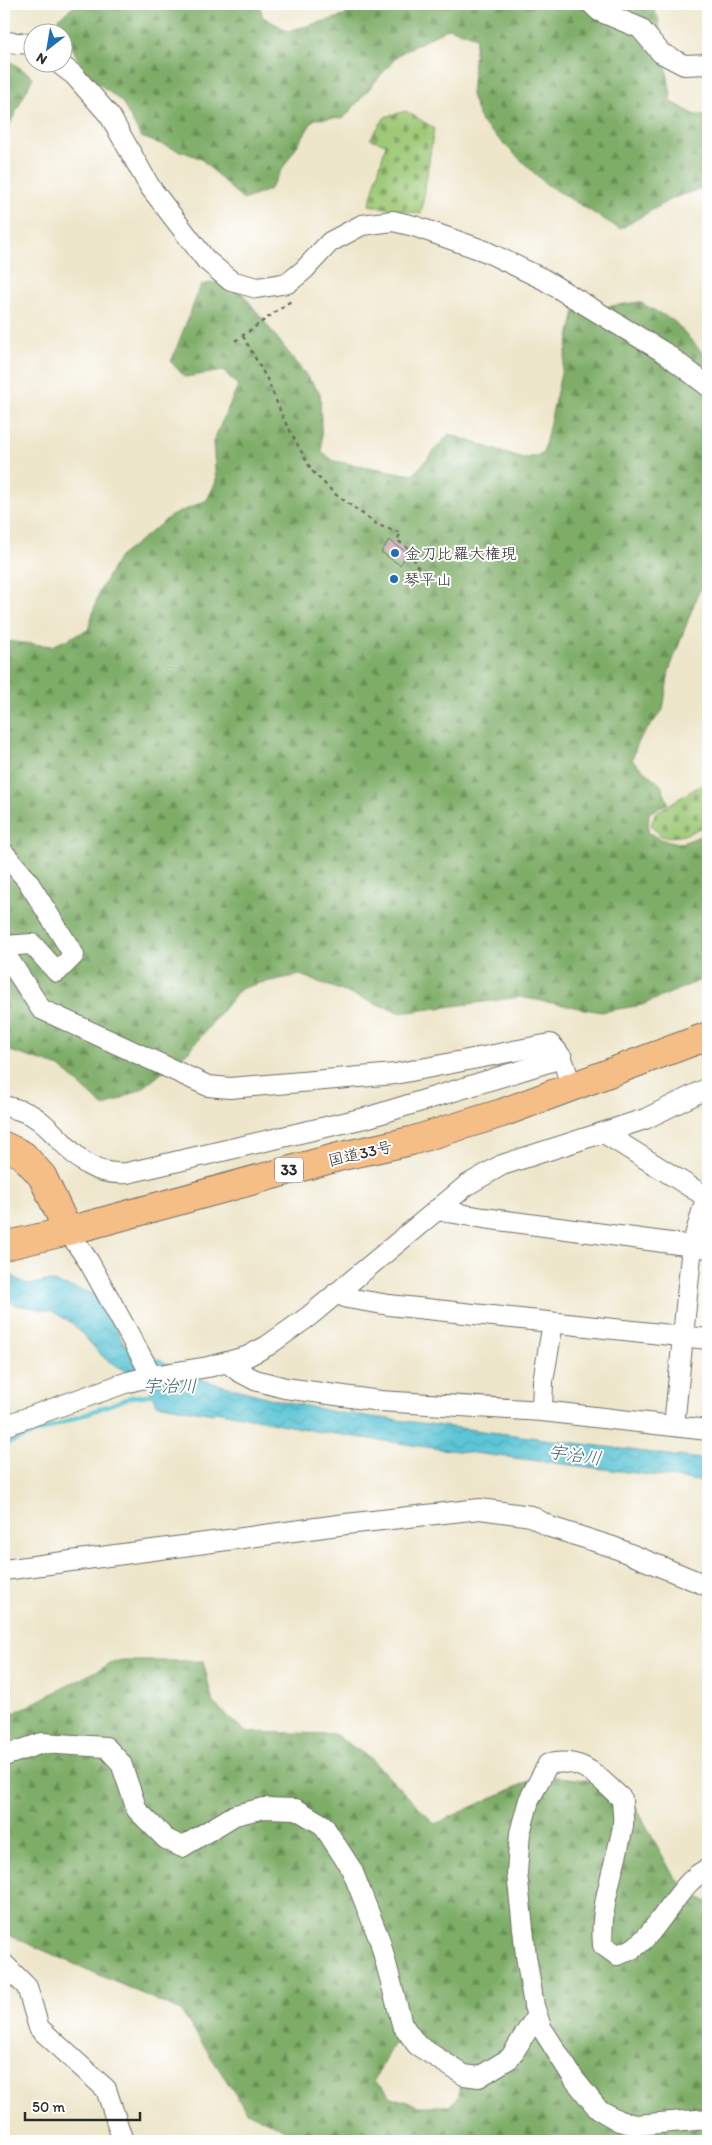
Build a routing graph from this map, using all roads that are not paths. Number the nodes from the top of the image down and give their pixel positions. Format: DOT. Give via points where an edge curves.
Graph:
graph roads {
  1 [pos="592,4"];
  2 [pos="4,42"];
  3 [pos="22,43"];
  4 [pos="708,64"];
  5 [pos="69,72"];
  6 [pos="708,386"];
  7 [pos="4,854"];
  8 [pos="4,946"];
  9 [pos="4,952"];
  10 [pos="708,1026"];
  11 [pos="708,1036"];
  12 [pos="562,1058"];
  13 [pos="571,1088"];
  14 [pos="708,1088"];
  15 [pos="4,1106"];
  16 [pos="604,1133"];
  17 [pos="4,1146"];
  18 [pos="707,1198"];
  19 [pos="436,1210"];
  20 [pos="68,1231"];
  21 [pos="4,1246"];
  22 [pos="700,1247"];
  23 [pos="336,1293"];
  24 [pos="553,1323"];
  25 [pos="683,1336"];
  26 [pos="708,1339"];
  27 [pos="228,1363"];
  28 [pos="152,1376"];
  29 [pos="542,1411"];
  30 [pos="4,1426"];
  31 [pos="674,1426"];
  32 [pos="708,1430"];
  33 [pos="4,1570"];
  34 [pos="708,1586"];
  35 [pos="4,1756"];
  36 [pos="708,1869"];
  37 [pos="4,1964"];
  38 [pos="537,2014"];
  39 [pos="708,2119"];
  40 [pos="123,2141"];
  1 -- 4 [label="street" via="599,11 640,28 661,53 684,65"];
  2 -- 3 [label="street"];
  5 -- 6 [label="street" via="110,116 150,187 206,260 231,281 257,288 288,283 330,242 362,225 393,221 486,252 543,279 665,353"];
  7 -- 8 [label="street" via="27,880 74,956 57,972 32,944"];
  9 -- 12 [label="street" via="40,1010 208,1086 230,1088 395,1074 541,1044 550,1044"];
  10 -- 13 [label="highway, 33"];
  11 -- 13 [label="highway, 国道33号 / 33"];
  12 -- 13 [label="street"];
  12 -- 15 [label="street" via="369,1117 127,1173 110,1174 92,1169 38,1119"];
  13 -- 20 [label="highway, 国道33号 / 33" via="411,1141 342,1156"];
  14 -- 16 [label="street" via="645,1119"];
  16 -- 18 [label="street"];
  16 -- 19 [label="street" via="502,1165 467,1185"];
  17 -- 20 [label="highway" via="23,1155 42,1176"];
  18 -- 22 [label="street"];
  19 -- 22 [label="street"];
  19 -- 23 [label="street"];
  20 -- 21 [label="highway, 国道33号 / 33"];
  20 -- 28 [label="street" via="89,1262"];
  22 -- 25 [label="street"];
  23 -- 24 [label="street" via="388,1305"];
  23 -- 27 [label="street" via="276,1340"];
  24 -- 25 [label="street"];
  24 -- 29 [label="street" via="543,1381"];
  25 -- 26 [label="street"];
  25 -- 31 [label="street"];
  27 -- 28 [label="street"];
  27 -- 29 [label="street" via="255,1380 284,1388 380,1400"];
  28 -- 30 [label="street"];
  29 -- 31 [label="street"];
  31 -- 32 [label="street"];
  33 -- 34 [label="street" via="480,1509 531,1516"];
  35 -- 38 [label="street" via="42,1743 106,1747 121,1763 138,1810 166,1839 182,1847 235,1815 264,1808 296,1809 323,1825 352,1870 380,1941 402,2024 417,2045 464,2075 479,2077 510,2058"];
  36 -- 38 [label="street" via="690,1883 635,1948 617,1955 603,1945 601,1930 623,1824 622,1799 587,1767 565,1761 548,1764 529,1800 520,1833 516,1873"];
  37 -- 40 [label="street" via="27,1987 39,2028 106,2089"];
  38 -- 39 [label="street" via="541,2027 574,2079 598,2109 619,2121 636,2124"];
}
